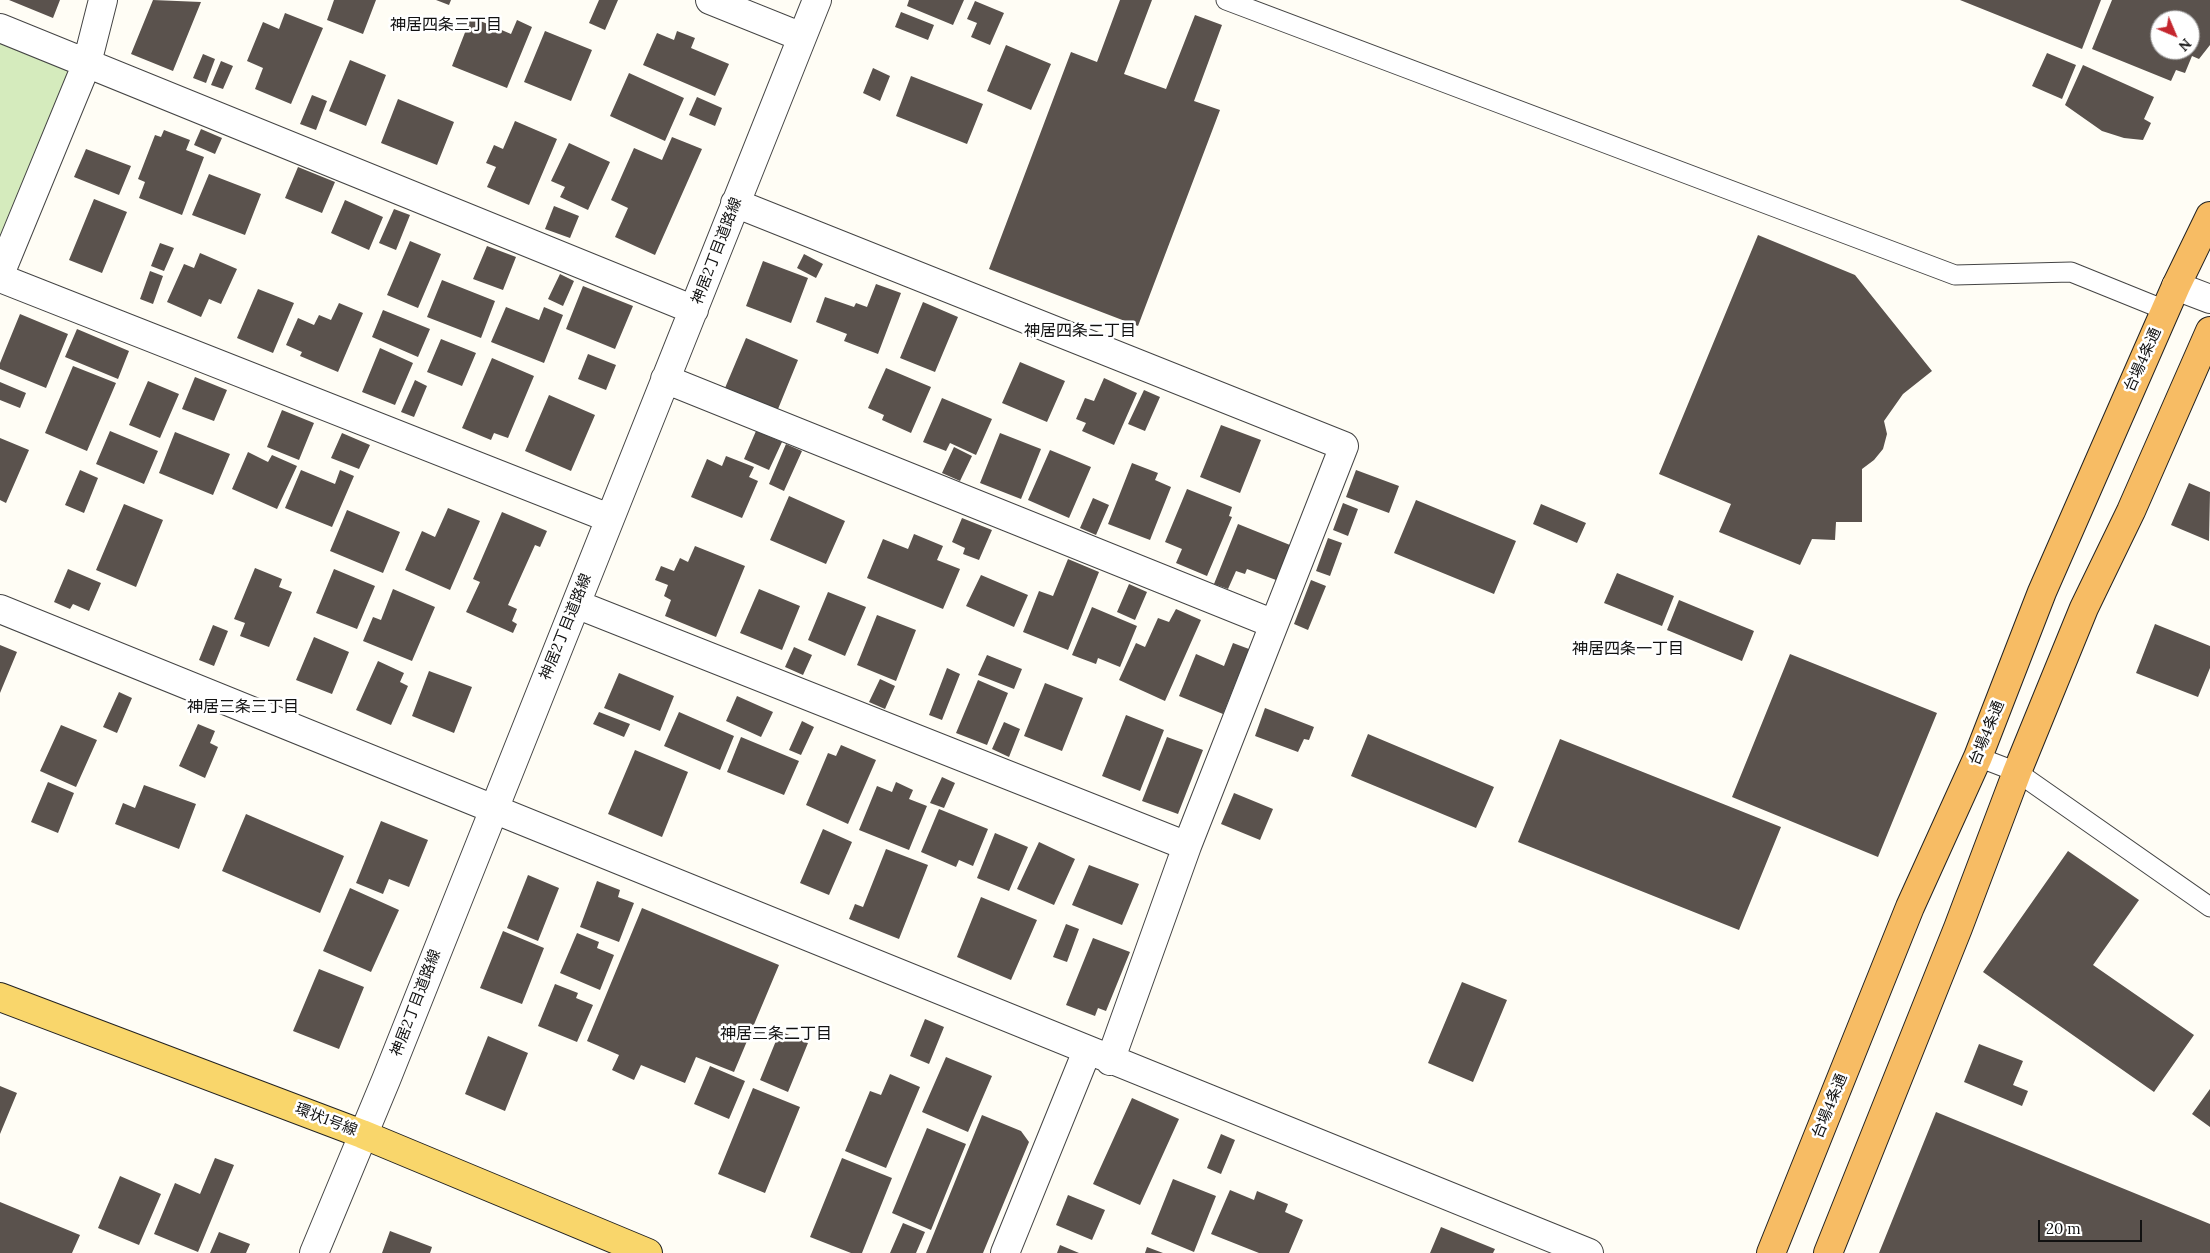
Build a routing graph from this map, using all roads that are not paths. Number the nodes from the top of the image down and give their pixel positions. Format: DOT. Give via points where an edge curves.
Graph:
graph roads {
  1 [pos="103,0"];
  2 [pos="710,0"];
  3 [pos="817,0"];
  4 [pos="1226,0"];
  5 [pos="0,28"];
  6 [pos="802,37"];
  7 [pos="87,63"];
  8 [pos="735,204"];
  9 [pos="2210,216"];
  10 [pos="0,276"];
  11 [pos="2170,298"];
  12 [pos="2210,299"];
  13 [pos="694,310"];
  14 [pos="2210,331"];
  15 [pos="665,379"];
  16 [pos="609,518"];
  17 [pos="576,604"];
  18 [pos="0,609"];
  19 [pos="1274,624"];
  20 [pos="1978,758"];
  21 [pos="2017,772"];
  22 [pos="493,808"];
  23 [pos="1187,846"];
  24 [pos="2210,907"];
  25 [pos="0,997"];
  26 [pos="1099,1056"];
  27 [pos="362,1134"];
  28 [pos="314,1253"];
  29 [pos="648,1253"];
  30 [pos="1005,1253"];
  31 [pos="1589,1253"];
  32 [pos="1771,1253"];
  33 [pos="1828,1253"];
  1 -- 7 [label="street"];
  2 -- 6 [label="street"];
  3 -- 6 [label="street, 神居2丁目道路線"];
  4 -- 11 [label="lane" via="1955,275 2072,272"];
  5 -- 7 [label="street"];
  6 -- 8 [label="street, 神居2丁目道路線"];
  7 -- 10 [label="street"];
  7 -- 13 [label="street"];
  8 -- 13 [label="street, 神居2丁目道路線"];
  8 -- 19 [label="street" via="1344,446"];
  9 -- 11 [label="highway, 台場4条通"];
  10 -- 16 [label="street"];
  11 -- 12 [label="street"];
  11 -- 20 [label="highway, 台場4条通" via="2042,592"];
  13 -- 15 [label="street, 神居2丁目道路線"];
  14 -- 21 [label="highway" via="2084,608"];
  15 -- 16 [label="street, 神居2丁目道路線"];
  15 -- 19 [label="street"];
  16 -- 17 [label="street, 神居2丁目道路線"];
  17 -- 22 [label="street, 神居2丁目道路線"];
  17 -- 23 [label="street"];
  18 -- 22 [label="street"];
  19 -- 23 [label="street"];
  20 -- 21 [label="lane"];
  20 -- 32 [label="highway, 台場4条通" via="1910,907"];
  21 -- 24 [label="lane"];
  21 -- 33 [label="highway"];
  22 -- 26 [label="street"];
  22 -- 27 [label="street, 神居2丁目道路線"];
  23 -- 26 [label="street"];
  25 -- 27 [label="main road, 環状1号線"];
  26 -- 30 [label="street"];
  26 -- 31 [label="street"];
  27 -- 28 [label="street, 神居2丁目道路線"];
  27 -- 29 [label="main road, 環状1号線"];
}
